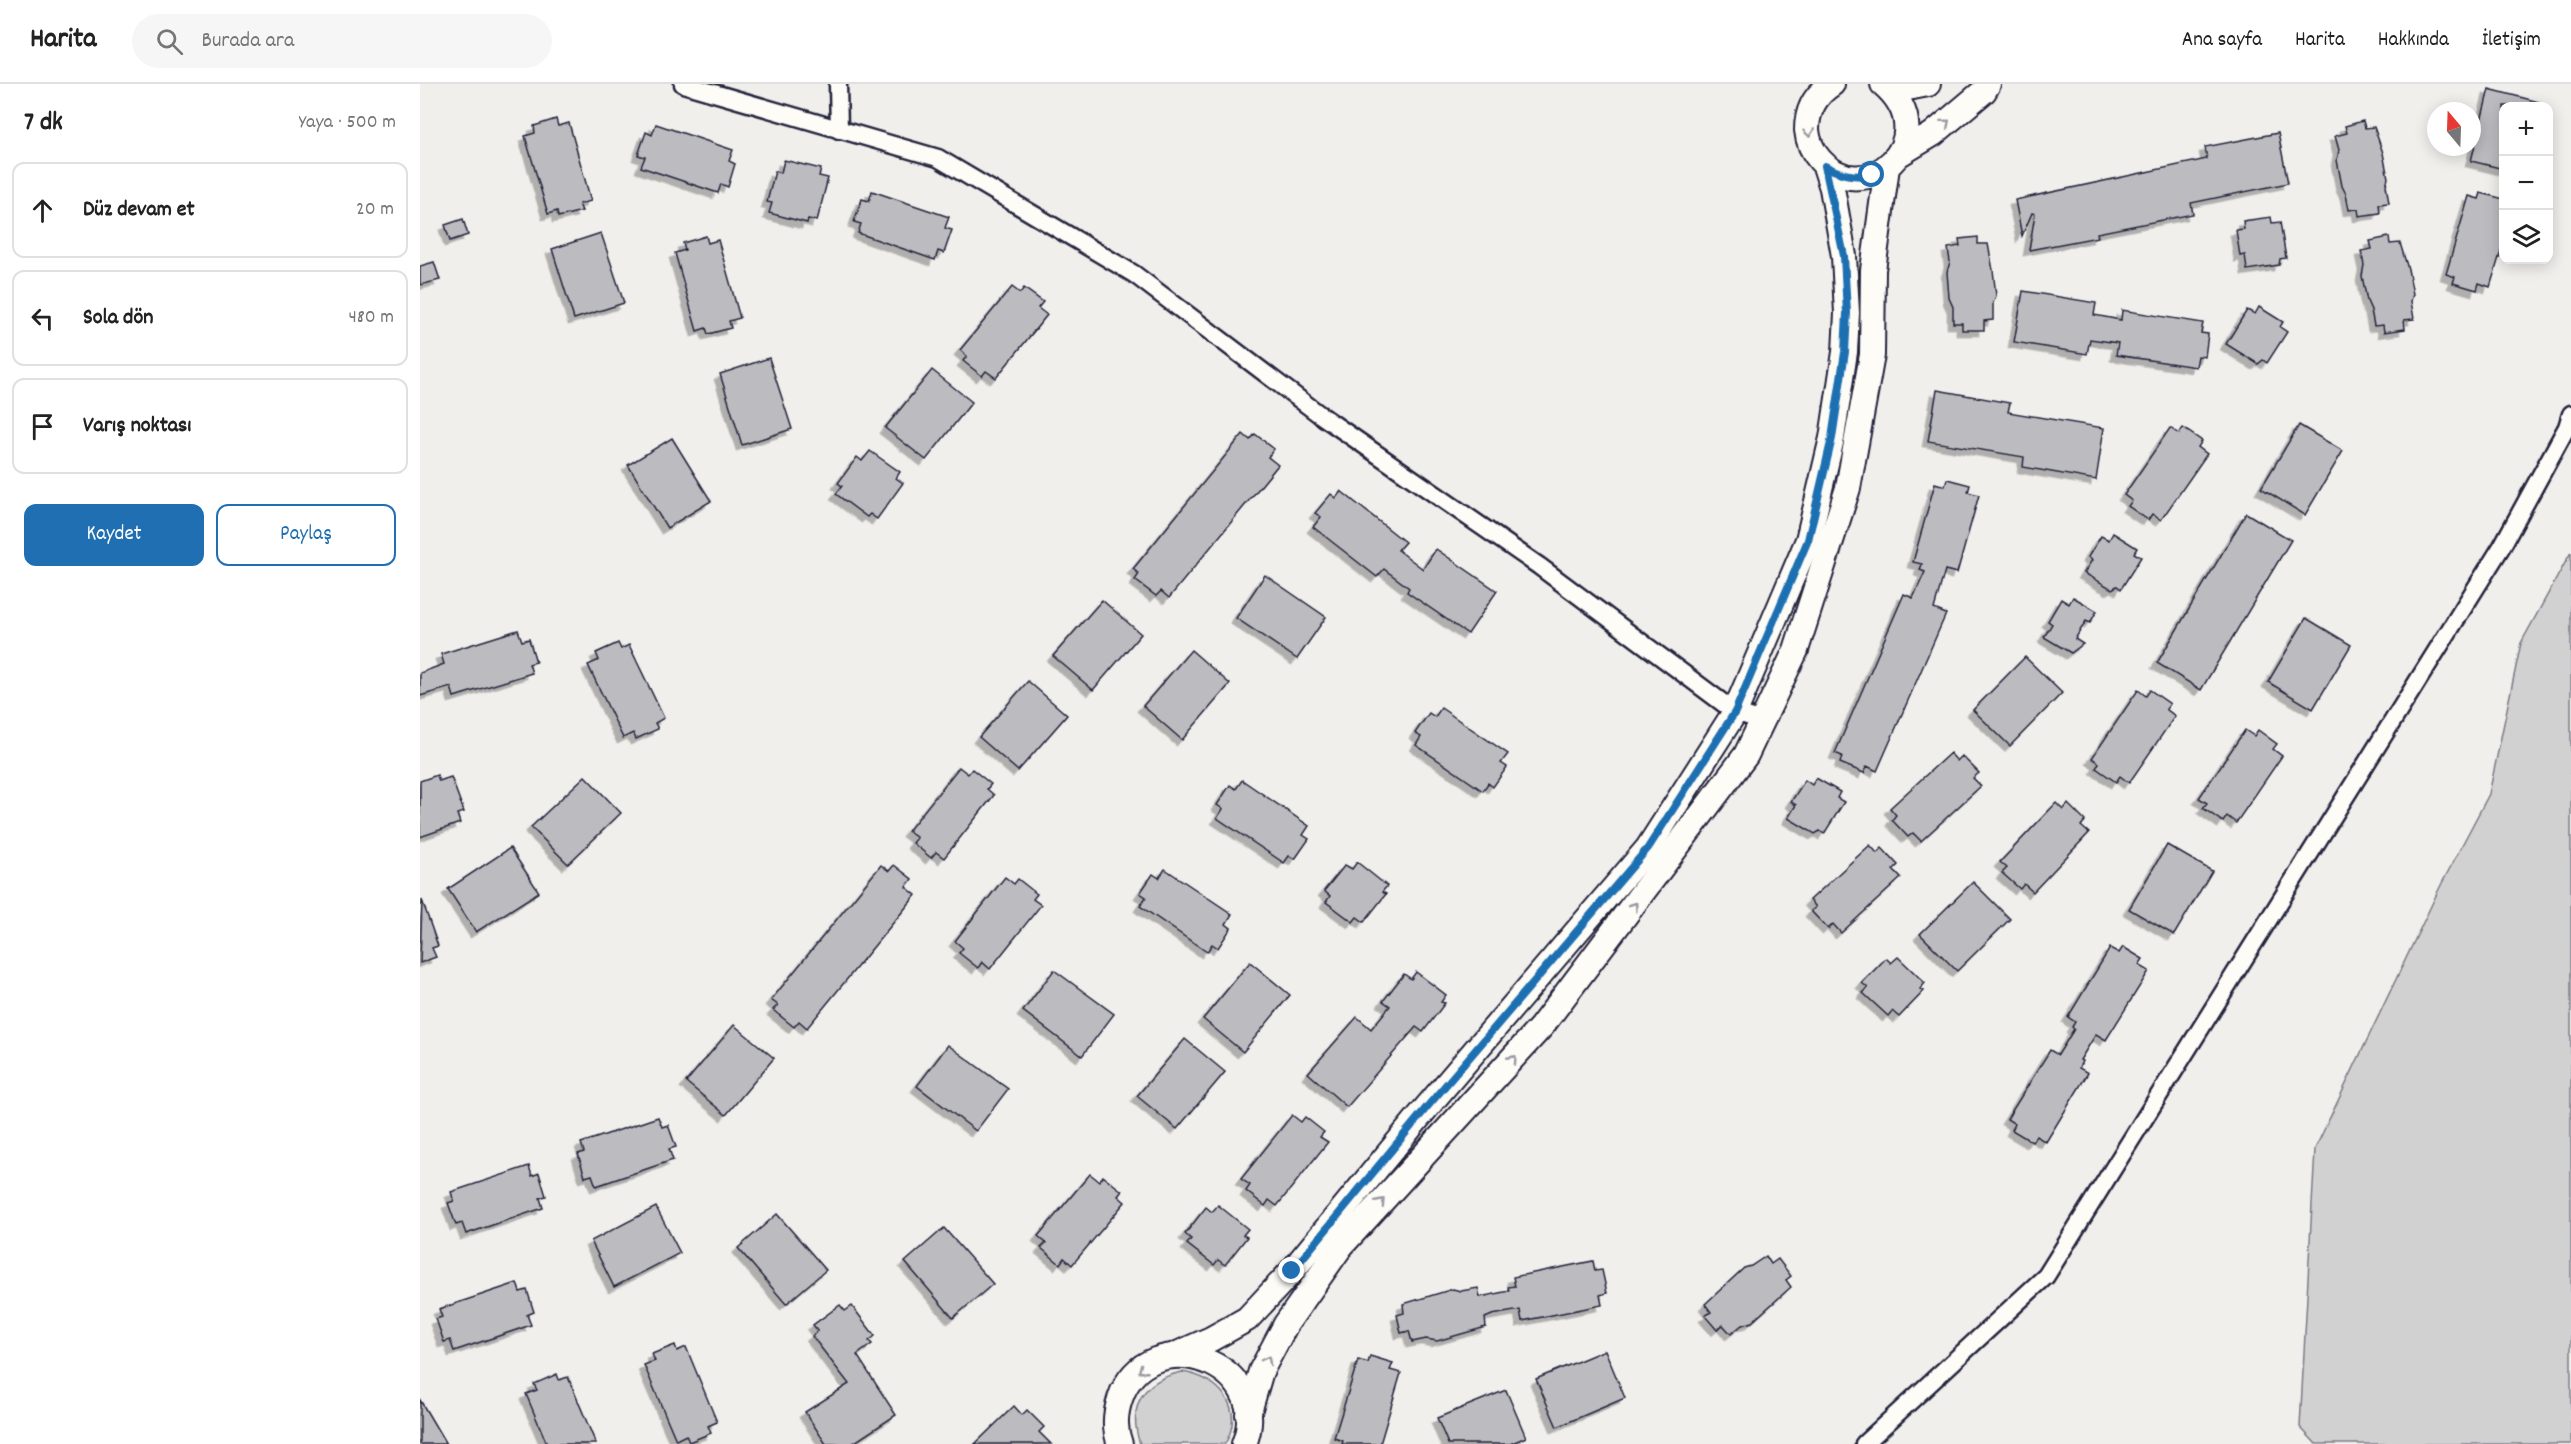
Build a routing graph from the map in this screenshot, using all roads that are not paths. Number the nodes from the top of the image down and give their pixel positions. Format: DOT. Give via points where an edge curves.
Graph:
graph roads {
  1 [pos="683,84"];
  2 [pos="838,84"];
  3 [pos="1832,84"];
  4 [pos="1928,84"];
  5 [pos="1988,84"];
  6 [pos="1886,86"];
  7 [pos="1814,94"];
  8 [pos="839,130"];
  9 [pos="1892,161"];
  10 [pos="1825,166"];
  11 [pos="2571,414"];
  12 [pos="1735,712"];
  13 [pos="1762,720"];
  14 [pos="1175,1355"];
  15 [pos="1116,1412"];
  16 [pos="1247,1435"];
  17 [pos="1103,1444"];
  18 [pos="1120,1444"];
  19 [pos="1864,1444"];
  1 -- 8 [label="street"];
  2 -- 8 [label="street"];
  3 -- 7 [label="street"];
  4 -- 6 [label="street"];
  9 -- 5 [label="street, one-way" via="1933,134"];
  6 -- 9 [label="street" via="1904,109 1907,125 1905,141"];
  7 -- 10 [label="street, one-way" via="1807,120 1808,137"];
  8 -- 12 [label="street" via="938,158 1134,274 1319,414 1539,566"];
  9 -- 10 [label="street" via="1872,175 1856,177"];
  9 -- 13 [label="street" via="1873,270 1872,355 1848,488 1796,650"];
  10 -- 12 [label="street" via="1844,256 1847,313 1832,438 1808,540"];
  11 -- 19 [label="street" via="2502,546 2046,1276"];
  12 -- 13 [label="street"];
  12 -- 14 [label="street" via="1648,848 1292,1271 1247,1319"];
  16 -- 13 [label="street, one-way" via="1261,1371 1286,1324 1341,1246 1541,1027 1746,755"];
  14 -- 15 [label="street, one-way" via="1155,1360 1137,1372 1123,1390"];
  14 -- 16 [label="street" via="1196,1356 1216,1364 1232,1377 1243,1395"];
  15 -- 17 [label="street"];
  15 -- 18 [label="street"];
}
